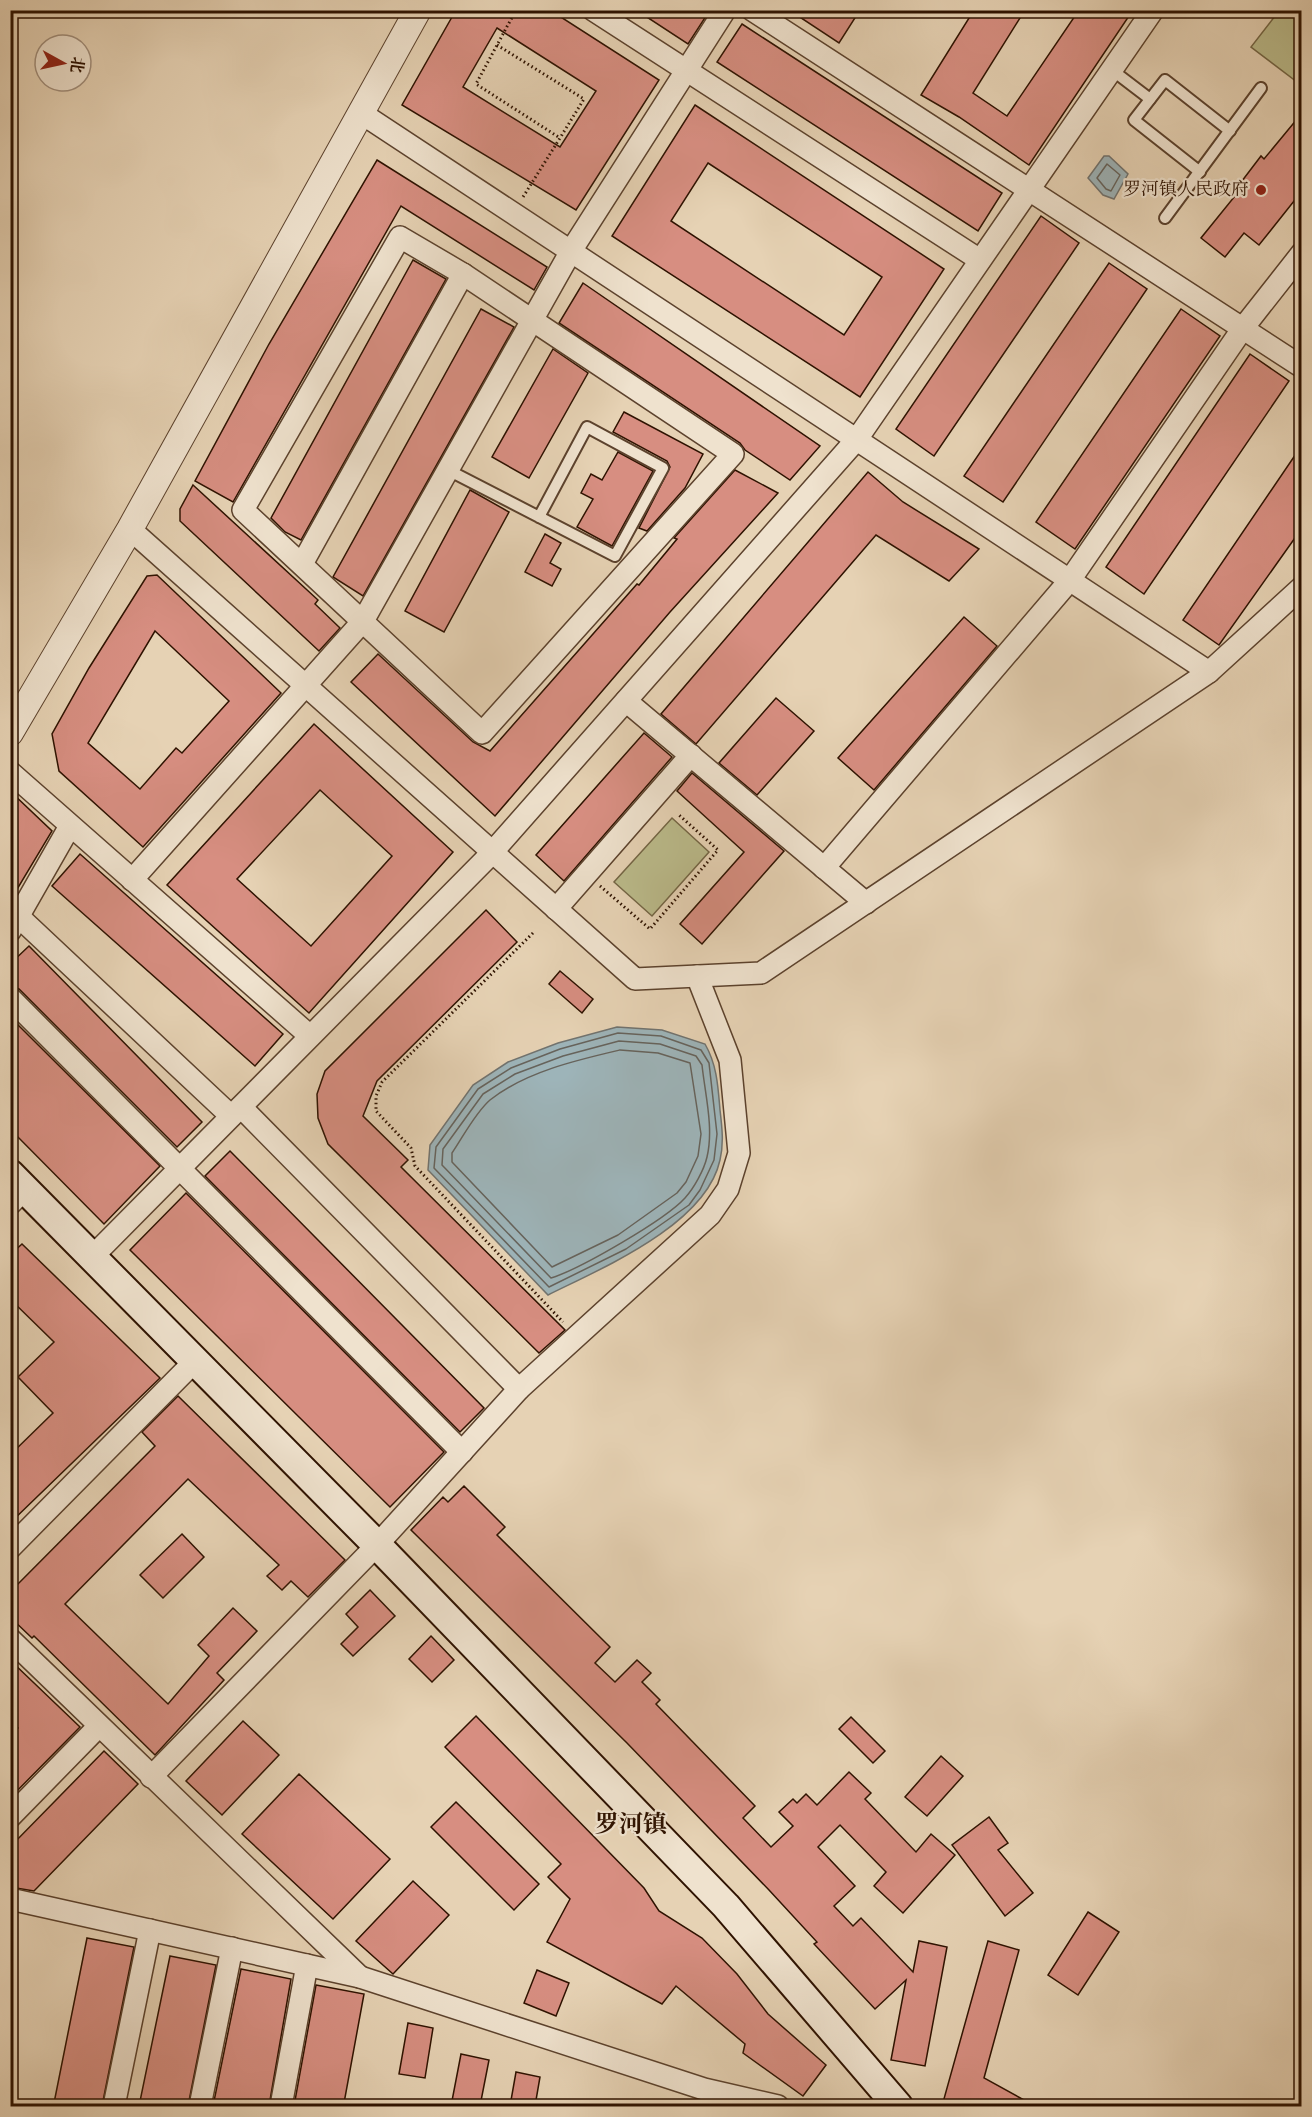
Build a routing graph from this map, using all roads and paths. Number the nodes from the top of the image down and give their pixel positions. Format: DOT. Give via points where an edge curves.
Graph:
graph roads {
  1 [pos="418,10"];
  2 [pos="516,10"];
  3 [pos="593,10"];
  4 [pos="725,10"];
  5 [pos="752,10"];
  6 [pos="1153,10"];
  7 [pos="497,45"];
  8 [pos="1112,70"];
  9 [pos="687,71"];
  10 [pos="1261,88"];
  11 [pos="1150,99"];
  12 [pos="361,113"];
  13 [pos="1230,131"];
  14 [pos="560,138"];
  15 [pos="1200,172"];
  16 [pos="1029,190"];
  17 [pos="513,212"];
  18 [pos="1165,218"];
  19 [pos="571,251"];
  20 [pos="1302,253"];
  21 [pos="980,260"];
  22 [pos="463,274"];
  23 [pos="532,320"];
  24 [pos="1243,328"];
  25 [pos="1302,367"];
  26 [pos="856,439"];
  27 [pos="448,470"];
  28 [pos="539,517"];
  29 [pos="130,529"];
  30 [pos="302,564"];
  31 [pos="1070,580"];
  32 [pos="1302,587"];
  33 [pos="363,621"];
  34 [pos="1209,672"];
  35 [pos="306,686"];
  36 [pos="626,701"];
  37 [pos="10,733"];
  38 [pos="691,755"];
  39 [pos="10,772"];
  40 [pos="679,815"];
  41 [pos="70,826"];
  42 [pos="492,852"];
  43 [pos="824,868"];
  44 [pos="586,874"];
  45 [pos="132,880"];
  46 [pos="866,903"];
  47 [pos="556,909"];
  48 [pos="15,924"];
  49 [pos="533,933"];
  50 [pos="697,976"];
  51 [pos="10,998"];
  52 [pos="310,1036"];
  53 [pos="236,1112"];
  54 [pos="180,1168"];
  55 [pos="15,1189"];
  56 [pos="92,1257"];
  57 [pos="577,1336"];
  58 [pos="195,1361"];
  59 [pos="519,1389"];
  60 [pos="462,1452"];
  61 [pos="377,1545"];
  62 [pos="10,1548"];
  63 [pos="10,1639"];
  64 [pos="99,1726"];
  65 [pos="151,1777"];
  66 [pos="10,1816"];
  67 [pos="10,1899"];
  68 [pos="150,1930"];
  69 [pos="232,1948"];
  70 [pos="308,1965"];
  71 [pos="360,1977"];
  72 [pos="114,2106"];
  73 [pos="200,2106"];
  74 [pos="281,2106"];
  75 [pos="777,2106"];
  76 [pos="898,2106"];
  1 -- 12 [label="street"];
  2 -- 7 [label="path"];
  3 -- 9 [label="street"];
  4 -- 9 [label="street"];
  5 -- 16 [label="street"];
  6 -- 8 [label="street"];
  7 -- 14 [label="path" via="476,84"];
  7 -- 14 [label="path" via="584,99"];
  8 -- 11 [label="lane"];
  8 -- 16 [label="street"];
  9 -- 19 [label="street"];
  9 -- 21 [label="street"];
  10 -- 13 [label="lane"];
  11 -- 13 [label="lane" via="1165,80"];
  11 -- 15 [label="lane" via="1134,120"];
  12 -- 17 [label="street"];
  12 -- 29 [label="street"];
  13 -- 15 [label="lane"];
  14 -- 17 [label="path"];
  15 -- 18 [label="lane"];
  16 -- 21 [label="street"];
  16 -- 24 [label="street"];
  17 -- 19 [label="street"];
  19 -- 23 [label="street"];
  19 -- 26 [label="street"];
  20 -- 24 [label="street"];
  21 -- 26 [label="street"];
  22 -- 23 [label="street"];
  22 -- 30 [label="street"];
  22 -- 30 [label="street" via="400,237 243,510"];
  23 -- 27 [label="street"];
  23 -- 33 [label="street" via="733,454 482,733"];
  24 -- 25 [label="street"];
  24 -- 31 [label="street"];
  26 -- 31 [label="street"];
  26 -- 36 [label="street"];
  27 -- 28 [label="lane"];
  27 -- 33 [label="street"];
  28 -- 28 [label="lane" via="615,556 663,468 587,427"];
  29 -- 35 [label="street"];
  29 -- 37 [label="street"];
  30 -- 33 [label="street"];
  31 -- 34 [label="street"];
  31 -- 43 [label="street"];
  32 -- 34 [label="street"];
  33 -- 35 [label="street"];
  34 -- 46 [label="street"];
  35 -- 42 [label="street"];
  35 -- 45 [label="street"];
  36 -- 38 [label="street"];
  36 -- 42 [label="street"];
  38 -- 43 [label="street"];
  38 -- 44 [label="street"];
  39 -- 41 [label="street"];
  40 -- 44 [label="path" via="718,850 650,929"];
  41 -- 45 [label="street"];
  41 -- 48 [label="street"];
  42 -- 47 [label="street"];
  42 -- 52 [label="street"];
  43 -- 46 [label="street"];
  44 -- 47 [label="street"];
  45 -- 52 [label="street"];
  46 -- 50 [label="street" via="761,973"];
  47 -- 50 [label="street" via="635,980"];
  48 -- 53 [label="street"];
  49 -- 57 [label="path" via="382,1082 376,1096 376,1111 411,1148 415,1166"];
  50 -- 57 [label="street" via="730,1060 739,1153 728,1190 710,1215"];
  51 -- 54 [label="street"];
  52 -- 53 [label="street"];
  53 -- 54 [label="street"];
  53 -- 59 [label="street"];
  54 -- 56 [label="street"];
  54 -- 60 [label="street"];
  55 -- 56 [label="main road"];
  56 -- 58 [label="main road"];
  57 -- 59 [label="street"];
  58 -- 61 [label="main road"];
  58 -- 62 [label="street"];
  59 -- 60 [label="street"];
  60 -- 61 [label="street"];
  61 -- 65 [label="street"];
  61 -- 76 [label="main road" via="726,1906"];
  63 -- 64 [label="street"];
  64 -- 65 [label="street"];
  64 -- 66 [label="street"];
  65 -- 71 [label="street"];
  67 -- 68 [label="street"];
  68 -- 69 [label="street"];
  68 -- 72 [label="street"];
  69 -- 70 [label="street"];
  69 -- 73 [label="street"];
  70 -- 71 [label="street"];
  70 -- 74 [label="street"];
  71 -- 75 [label="street" via="704,2089"];
}
